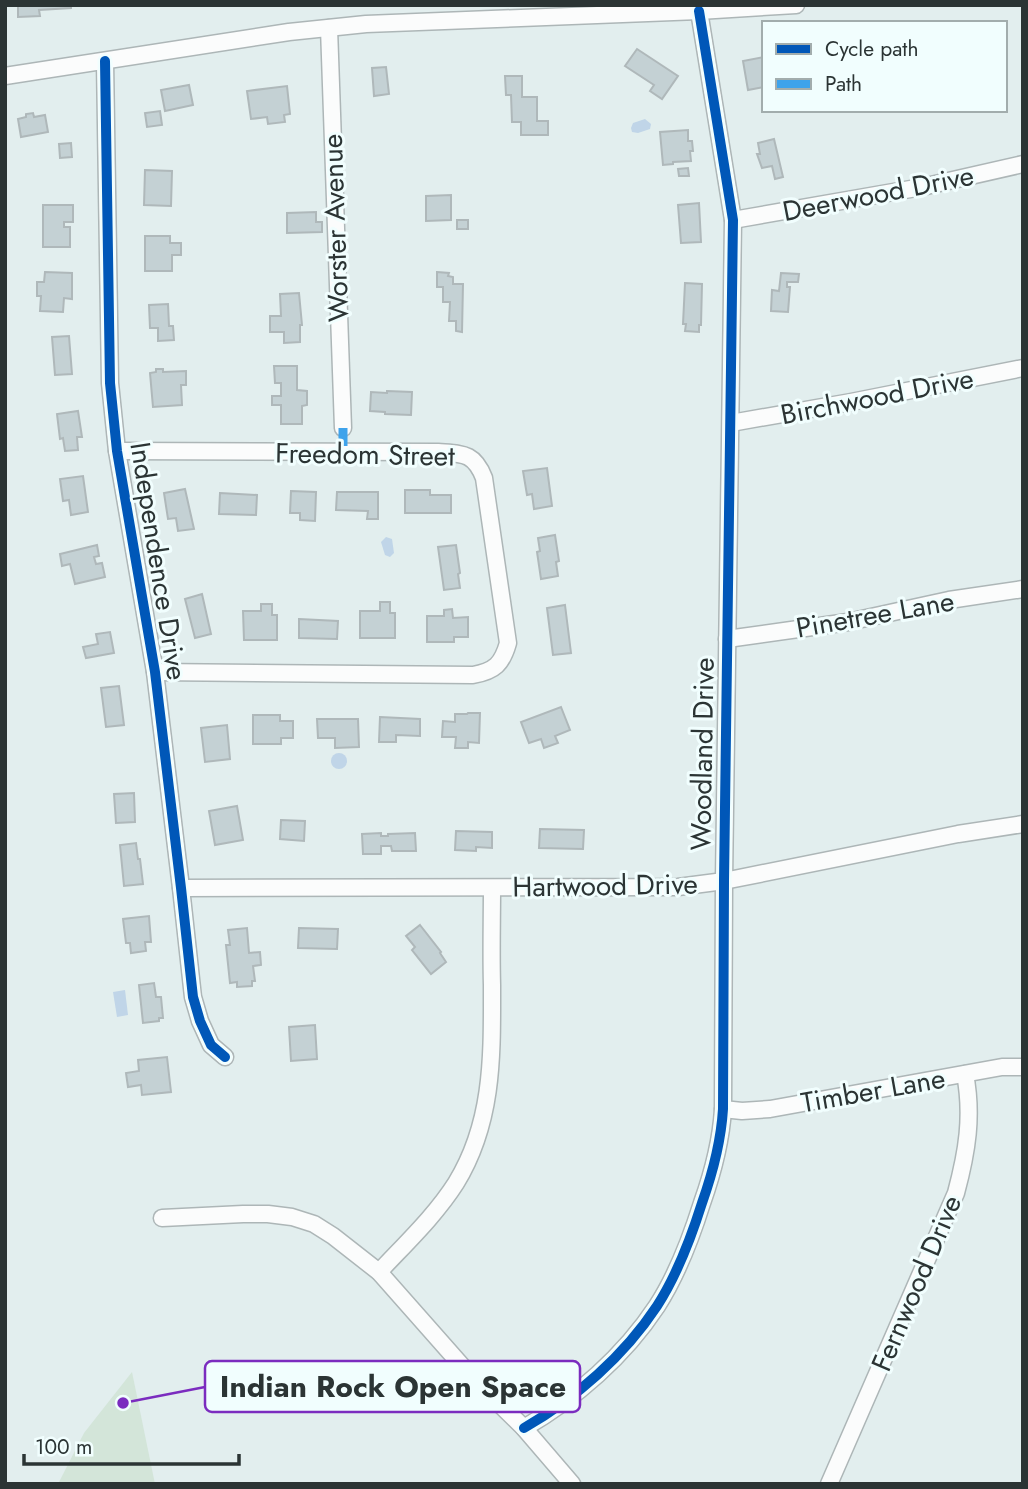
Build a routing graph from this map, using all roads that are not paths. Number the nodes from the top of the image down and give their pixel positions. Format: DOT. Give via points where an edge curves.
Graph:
graph roads {
  1 [pos="796,5"];
  2 [pos="699,11"];
  3 [pos="328,28"];
  4 [pos="105,61"];
  5 [pos="5,76"];
  6 [pos="1023,164"];
  7 [pos="733,220"];
  8 [pos="1023,368"];
  9 [pos="731,423"];
  10 [pos="343,428"];
  11 [pos="117,451"];
  12 [pos="1023,589"];
  13 [pos="727,639"];
  14 [pos="155,672"];
  15 [pos="1023,824"];
  16 [pos="724,881"];
  17 [pos="181,888"];
  18 [pos="492,888"];
  19 [pos="225,1057"];
  20 [pos="1023,1067"];
  21 [pos="965,1074"];
  22 [pos="723,1110"];
  23 [pos="162,1218"];
  24 [pos="379,1272"];
  25 [pos="524,1428"];
  26 [pos="572,1484"];
  27 [pos="830,1484"];
  1 -- 2 [label="street"];
  2 -- 3 [label="street"];
  2 -- 7 [label="street, Woodland Drive"];
  3 -- 4 [label="street"];
  3 -- 10 [label="street, Worster Avenue"];
  4 -- 5 [label="street"];
  4 -- 11 [label="street, Independence Drive" via="110,383"];
  6 -- 7 [label="street, Deerwood Drive"];
  7 -- 9 [label="street, Woodland Drive"];
  8 -- 9 [label="street, Birchwood Drive"];
  9 -- 13 [label="street, Woodland Drive"];
  11 -- 14 [label="street, Independence Drive"];
  11 -- 14 [label="street, Freedom Street" via="438,452 472,458 484,478 508,642 498,665 487,672"];
  12 -- 13 [label="street, Pinetree Lane"];
  13 -- 16 [label="street, Woodland Drive"];
  14 -- 17 [label="street, Independence Drive"];
  15 -- 16 [label="street, Hartwood Drive"];
  16 -- 18 [label="street, Hartwood Drive" via="678,887"];
  16 -- 22 [label="street, Woodland Drive"];
  17 -- 18 [label="street, Hartwood Drive"];
  17 -- 19 [label="street, Independence Drive" via="193,997 211,1045"];
  18 -- 24 [label="street" via="492,1041 485,1112 473,1147 444,1201"];
  20 -- 21 [label="street, Timber Lane"];
  21 -- 22 [label="street, Timber Lane" via="770,1109"];
  21 -- 27 [label="street, Fernwood Drive" via="968,1129 956,1193"];
  22 -- 25 [label="street, Woodland Drive" via="718,1151 703,1200 679,1265 657,1306 614,1359 554,1411"];
  23 -- 24 [label="street" via="292,1217 333,1236"];
  24 -- 25 [label="street"];
  25 -- 26 [label="street"];
}
